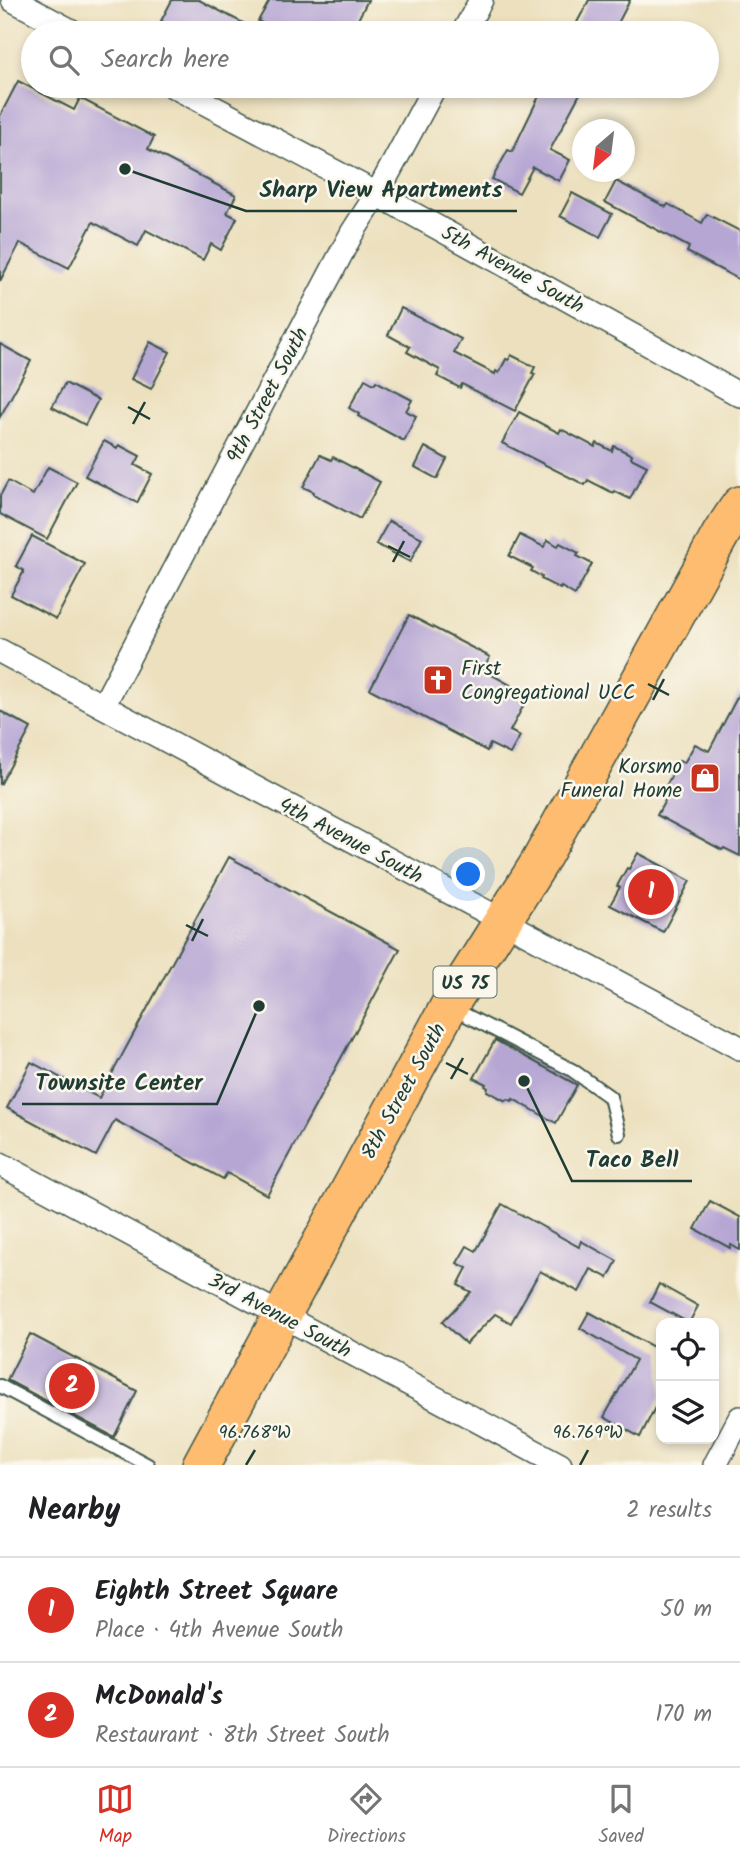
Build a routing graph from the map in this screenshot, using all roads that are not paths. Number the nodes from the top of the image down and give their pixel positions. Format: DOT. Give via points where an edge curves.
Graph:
graph roads {
  1 [pos="13,0"];
  2 [pos="481,0"];
  3 [pos="52,21"];
  4 [pos="470,21"];
  5 [pos="196,98"];
  6 [pos="429,98"];
  7 [pos="377,194"];
  8 [pos="740,395"];
  9 [pos="740,505"];
  10 [pos="0,651"];
  11 [pos="103,706"];
  12 [pos="503,921"];
  13 [pos="449,1006"];
  14 [pos="740,1048"];
  15 [pos="619,1134"];
  16 [pos="0,1164"];
  17 [pos="282,1315"];
  18 [pos="0,1386"];
  19 [pos="740,1418"];
  20 [pos="148,1465"];
  21 [pos="201,1465"];
  22 [pos="560,1465"];
  23 [pos="715,1465"];
  1 -- 3 [label="street"];
  2 -- 4 [label="street"];
  5 -- 7 [label="street, 5th Avenue South"];
  6 -- 7 [label="street, 9th Street South"];
  7 -- 8 [label="street, 5th Avenue South"];
  7 -- 11 [label="street, 9th Street South" via="346,244"];
  9 -- 12 [label="main road, 8th Street South / US 75"];
  10 -- 11 [label="street, 4th Avenue South"];
  11 -- 12 [label="street, 4th Avenue South"];
  12 -- 13 [label="main road, 8th Street South / US 75"];
  12 -- 14 [label="street, 4th Avenue South"];
  13 -- 15 [label="lane" via="572,1070 610,1097"];
  13 -- 17 [label="main road, 8th Street South / US 75"];
  16 -- 17 [label="street, 3rd Avenue South"];
  17 -- 21 [label="main road, 8th Street South / US 75"];
  17 -- 22 [label="street, 3rd Avenue South"];
  18 -- 20 [label="lane"];
  19 -- 23 [label="street"];
}
